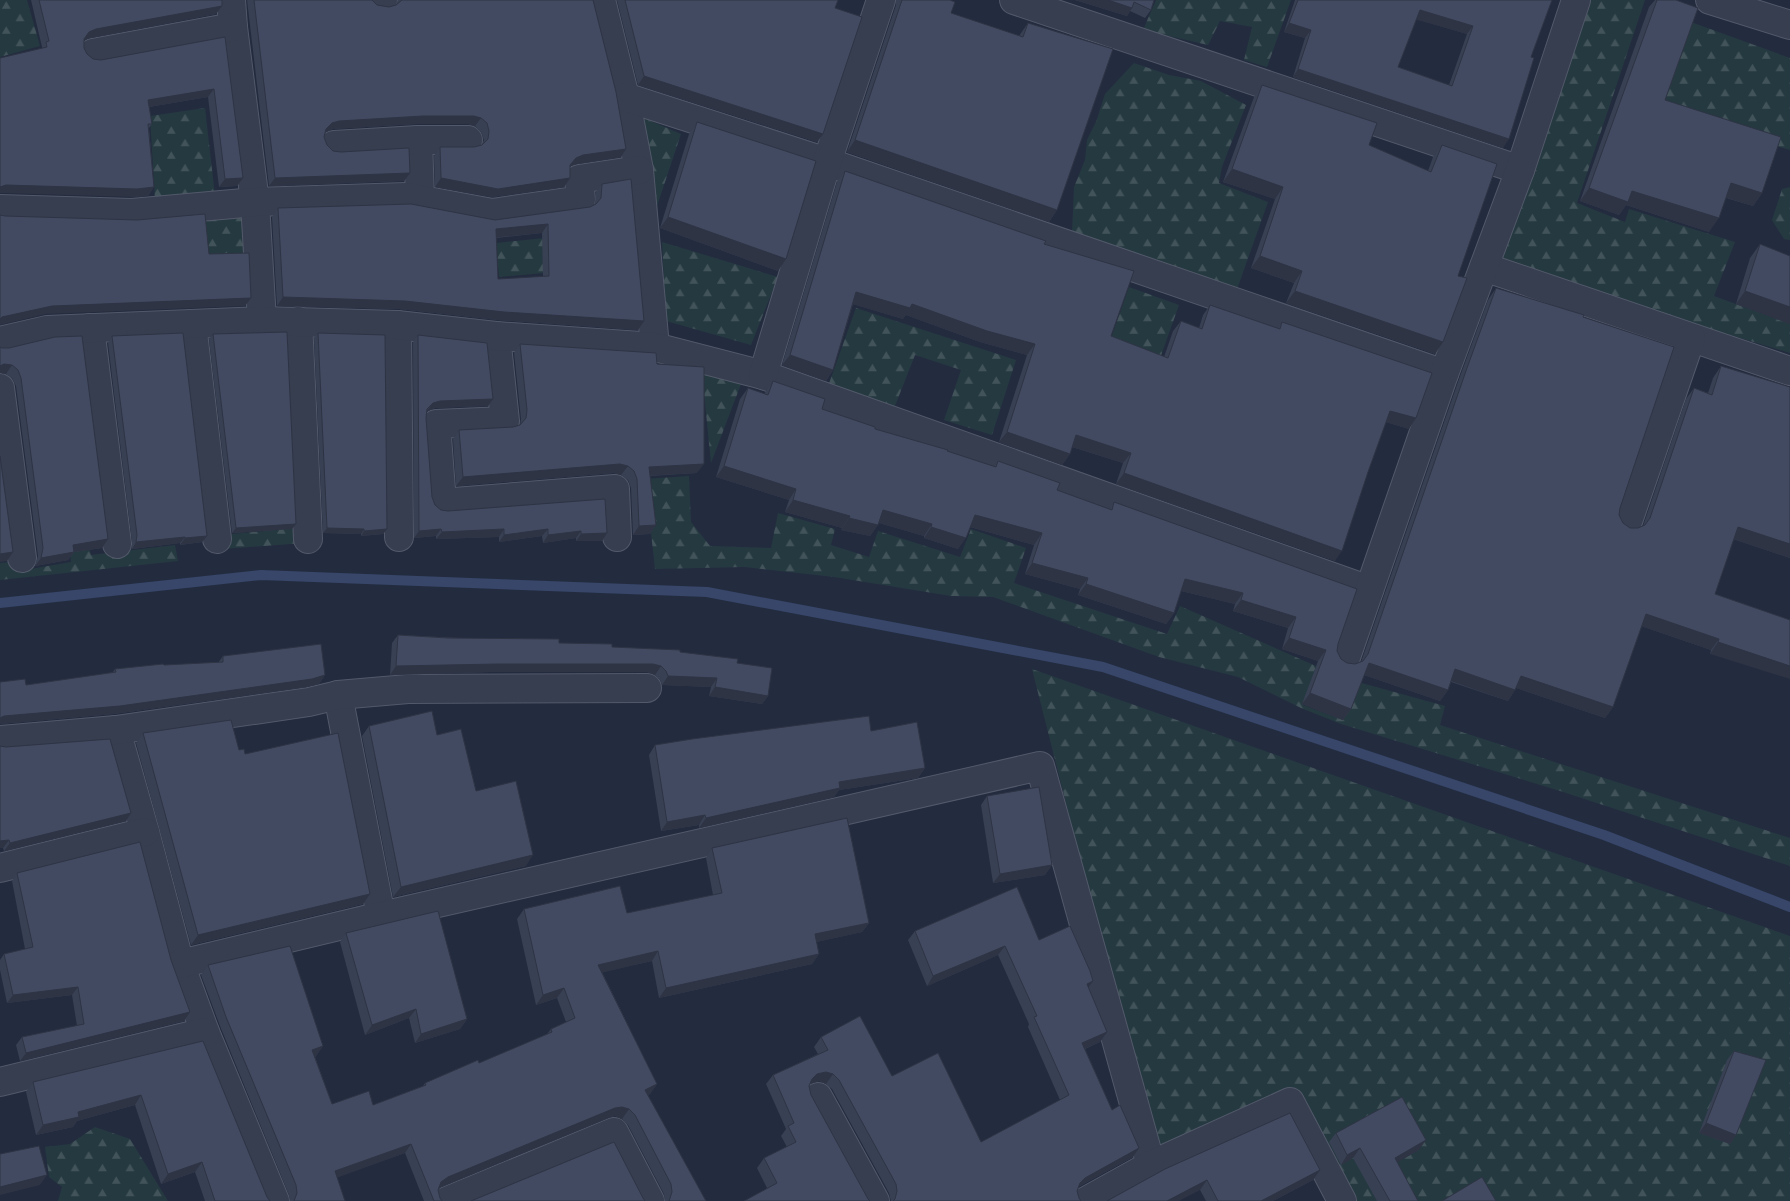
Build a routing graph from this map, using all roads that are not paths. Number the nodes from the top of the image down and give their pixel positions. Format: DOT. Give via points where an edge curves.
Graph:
graph roads {
  1 [pos="231,0"];
  2 [pos="601,0"];
  3 [pos="881,0"];
  4 [pos="1014,0"];
  5 [pos="1576,0"];
  6 [pos="1710,0"];
  7 [pos="1790,25"];
  8 [pos="233,27"];
  9 [pos="93,53"];
  10 [pos="626,97"];
  11 [pos="418,140"];
  12 [pos="468,140"];
  13 [pos="334,145"];
  14 [pos="827,162"];
  15 [pos="639,170"];
  16 [pos="1520,170"];
  17 [pos="420,199"];
  18 [pos="255,202"];
  19 [pos="0,209"];
  20 [pos="1484,267"];
  21 [pos="262,321"];
  22 [pos="298,321"];
  23 [pos="192,324"];
  24 [pos="397,325"];
  25 [pos="90,328"];
  26 [pos="496,336"];
  27 [pos="1691,338"];
  28 [pos="0,341"];
  29 [pos="656,346"];
  30 [pos="1790,372"];
  31 [pos="1444,374"];
  32 [pos="763,375"];
  33 [pos="0,388"];
  34 [pos="1627,524"];
  35 [pos="399,537"];
  36 [pos="617,537"];
  37 [pos="217,539"];
  38 [pos="308,539"];
  39 [pos="118,544"];
  40 [pos="22,558"];
  41 [pos="1368,590"];
  42 [pos="1345,660"];
  43 [pos="647,688"];
  44 [pos="338,695"];
  45 [pos="116,730"];
  46 [pos="0,740"];
  47 [pos="145,832"];
  48 [pos="0,868"];
  49 [pos="381,916"];
  50 [pos="180,964"];
  51 [pos="205,1032"];
  52 [pos="0,1082"];
  53 [pos="818,1097"];
  54 [pos="1151,1165"];
  55 [pos="275,1201"];
  56 [pos="447,1201"];
  57 [pos="650,1201"];
  58 [pos="875,1201"];
  59 [pos="1086,1201"];
  60 [pos="1342,1201"];
  1 -- 8 [label="street"];
  2 -- 10 [label="street"];
  3 -- 14 [label="street"];
  4 -- 16 [label="street"];
  5 -- 16 [label="street"];
  6 -- 7 [label="street"];
  8 -- 9 [label="street"];
  8 -- 18 [label="street"];
  10 -- 14 [label="street"];
  10 -- 15 [label="street"];
  11 -- 12 [label="street"];
  11 -- 13 [label="street"];
  11 -- 17 [label="street"];
  14 -- 31 [label="street"];
  14 -- 32 [label="street"];
  15 -- 17 [label="street" via="579,179 580,200 492,213"];
  15 -- 29 [label="street"];
  16 -- 20 [label="street"];
  17 -- 18 [label="street"];
  18 -- 19 [label="street" via="132,213"];
  18 -- 21 [label="street"];
  20 -- 27 [label="street"];
  20 -- 31 [label="street"];
  21 -- 22 [label="street"];
  21 -- 23 [label="street"];
  22 -- 24 [label="street"];
  22 -- 38 [label="street"];
  23 -- 25 [label="street"];
  23 -- 37 [label="street"];
  24 -- 26 [label="street"];
  24 -- 35 [label="street"];
  25 -- 28 [label="street" via="47,330"];
  25 -- 39 [label="street"];
  26 -- 29 [label="street"];
  26 -- 36 [label="street" via="505,421 436,424 442,502 615,489"];
  27 -- 30 [label="street"];
  27 -- 34 [label="street"];
  29 -- 32 [label="street"];
  31 -- 41 [label="street"];
  32 -- 41 [label="street"];
  33 -- 40 [label="street"];
  41 -- 42 [label="street"];
  43 -- 44 [label="street" via="408,688"];
  44 -- 45 [label="street" via="310,702"];
  44 -- 49 [label="street"];
  45 -- 46 [label="street"];
  45 -- 47 [label="street"];
  47 -- 48 [label="street"];
  47 -- 50 [label="street"];
  49 -- 50 [label="street"];
  49 -- 54 [label="street" via="1040,766"];
  50 -- 51 [label="street"];
  51 -- 52 [label="street"];
  51 -- 55 [label="street"];
  53 -- 58 [label="street"];
  54 -- 59 [label="street"];
  54 -- 60 [label="street" via="1290,1102"];
  56 -- 57 [label="street" via="614,1132"];
}
